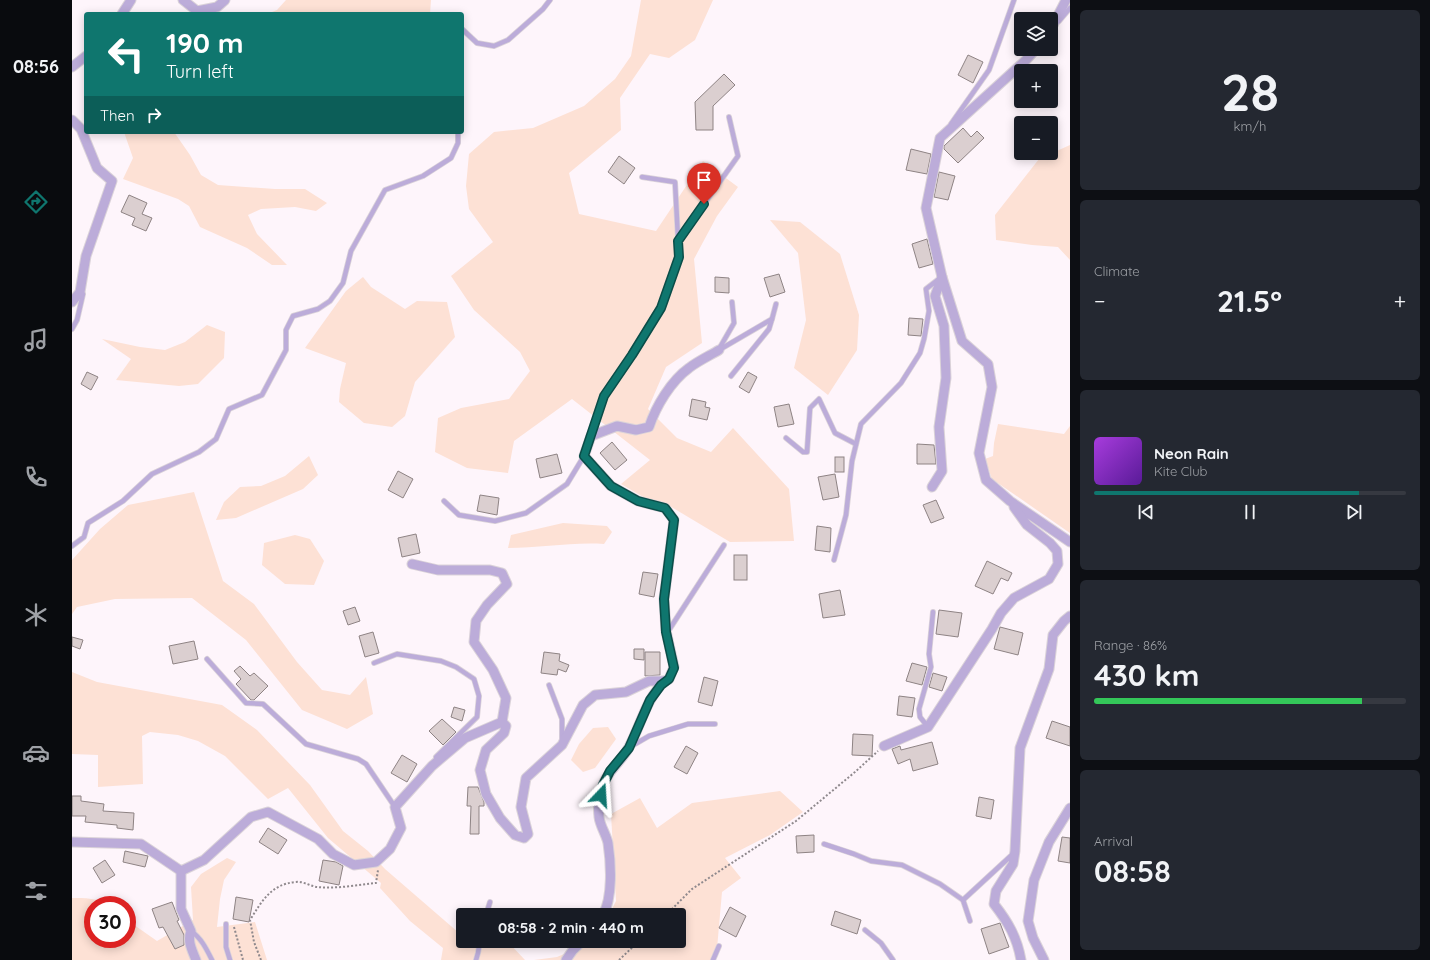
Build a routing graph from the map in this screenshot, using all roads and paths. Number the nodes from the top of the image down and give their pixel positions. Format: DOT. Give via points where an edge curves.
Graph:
graph roads {
  1 [pos="131,0"];
  2 [pos="183,0"];
  3 [pos="225,0"];
  4 [pos="550,0"];
  5 [pos="1014,0"];
  6 [pos="1066,0"];
  7 [pos="1070,8"];
  8 [pos="123,12"];
  9 [pos="1058,16"];
  10 [pos="1058,22"];
  11 [pos="464,31"];
  12 [pos="1030,56"];
  13 [pos="84,58"];
  14 [pos="72,67"];
  15 [pos="729,117"];
  16 [pos="72,120"];
  17 [pos="458,134"];
  18 [pos="940,138"];
  19 [pos="642,177"];
  20 [pos="678,241"];
  21 [pos="942,277"];
  22 [pos="80,292"];
  23 [pos="72,302"];
  24 [pos="732,302"];
  25 [pos="776,304"];
  26 [pos="772,319"];
  27 [pos="72,329"];
  28 [pos="719,350"];
  29 [pos="731,376"];
  30 [pos="591,436"];
  31 [pos="786,438"];
  32 [pos="856,444"];
  33 [pos="584,456"];
  34 [pos="932,487"];
  35 [pos="444,501"];
  36 [pos="1010,501"];
  37 [pos="1070,542"];
  38 [pos="724,545"];
  39 [pos="72,546"];
  40 [pos="834,560"];
  41 [pos="412,564"];
  42 [pos="932,612"];
  43 [pos="1070,616"];
  44 [pos="667,634"];
  45 [pos="207,659"];
  46 [pos="374,663"];
  47 [pos="665,681"];
  48 [pos="550,685"];
  49 [pos="502,722"];
  50 [pos="715,724"];
  51 [pos="928,727"];
  52 [pos="562,745"];
  53 [pos="884,746"];
  54 [pos="629,748"];
  55 [pos="432,766"];
  56 [pos="395,807"];
  57 [pos="1070,808"];
  58 [pos="72,842"];
  59 [pos="824,844"];
  60 [pos="1015,851"];
  61 [pos="380,857"];
  62 [pos="181,871"];
  63 [pos="963,900"];
  64 [pos="490,902"];
  65 [pos="488,908"];
  66 [pos="605,908"];
  67 [pos="673,908"];
  68 [pos="970,921"];
  69 [pos="226,924"];
  70 [pos="190,930"];
  71 [pos="866,930"];
  72 [pos="719,946"];
  73 [pos="479,948"];
  74 [pos="575,948"];
  75 [pos="632,948"];
  76 [pos="196,960"];
  77 [pos="212,960"];
  78 [pos="230,960"];
  79 [pos="243,960"];
  80 [pos="261,960"];
  81 [pos="476,960"];
  82 [pos="566,960"];
  83 [pos="619,960"];
  84 [pos="713,960"];
  85 [pos="893,960"];
  86 [pos="1021,960"];
  87 [pos="1044,960"];
  1 -- 8 [label="street"];
  2 -- 3 [label="street" via="197,11 217,7"];
  4 -- 11 [label="lane" via="508,40 494,46 477,43"];
  5 -- 18 [label="lane" via="989,70"];
  6 -- 9 [label="street"];
  7 -- 10 [label="lane"];
  12 -- 18 [label="street"];
  13 -- 14 [label="street"];
  15 -- 20 [label="lane" via="738,156"];
  16 -- 22 [label="street" via="81,129 97,168 112,181 86,256"];
  17 -- 39 [label="lane" via="458,144 451,158 423,176 386,190 351,251 343,283 330,301 318,309 293,316 286,330 286,350 262,395 229,408 216,439 199,452 152,474 123,501 88,523 84,537"];
  18 -- 21 [label="street" via="926,208"];
  19 -- 20 [label="lane" via="675,182"];
  20 -- 30 [label="lane" via="679,257 661,308 604,396"];
  21 -- 32 [label="lane" via="926,289 929,310 920,352 901,383 861,424"];
  21 -- 34 [label="street" via="935,296 944,326 946,378 939,427 942,471"];
  21 -- 36 [label="street" via="962,340 988,364 992,387 979,453 986,480"];
  22 -- 23 [label="street"];
  22 -- 27 [label="lane" via="83,294 77,320"];
  24 -- 28 [label="lane" via="734,323"];
  25 -- 26 [label="lane"];
  26 -- 28 [label="lane"];
  26 -- 29 [label="lane" via="769,329"];
  28 -- 30 [label="street" via="688,368 669,388 649,427 636,430 617,426"];
  30 -- 33 [label="street"];
  31 -- 32 [label="lane" via="803,452 807,452 810,408 819,400 835,433"];
  32 -- 40 [label="lane" via="846,515"];
  33 -- 35 [label="lane" via="567,484 526,513 495,521 459,515"];
  33 -- 44 [label="street" via="611,486 638,501 665,508 674,520 664,599"];
  36 -- 37 [label="street"];
  36 -- 51 [label="street" via="1027,524 1050,542 1057,551 1058,564 1049,579 1014,598 1001,613"];
  38 -- 44 [label="lane"];
  41 -- 49 [label="street" via="438,570 490,570 502,573 507,584 476,621 474,642 493,670 506,698"];
  42 -- 51 [label="lane" via="929,654 931,667 919,709 920,717"];
  43 -- 60 [label="street" via="1053,635 1048,669 1020,748"];
  44 -- 47 [label="street" via="674,668 669,679"];
  45 -- 56 [label="lane" via="246,703 263,704 306,744 358,759 366,764"];
  46 -- 55 [label="lane" via="397,654 441,661 474,679 479,696 477,717 437,757"];
  47 -- 52 [label="street" via="649,681 626,692 595,695 583,705"];
  47 -- 54 [label="street" via="650,700"];
  48 -- 52 [label="lane" via="562,719"];
  49 -- 52 [label="street" via="506,726 504,733 486,750 480,770 486,794 500,818 515,835 524,838 528,834 521,807 526,778"];
  49 -- 55 [label="street" via="465,738"];
  50 -- 54 [label="lane" via="688,724 649,736"];
  51 -- 53 [label="street"];
  53 -- 67 [label="path" via="796,821 692,889"];
  54 -- 66 [label="street" via="610,771 602,787 599,803 599,818 611,866"];
  55 -- 56 [label="street"];
  56 -- 61 [label="street" via="401,828 390,849"];
  57 -- 87 [label="street" via="1049,842 1034,880 1028,921"];
  58 -- 62 [label="street" via="141,844"];
  59 -- 63 [label="lane" via="871,861 902,865 940,884"];
  60 -- 63 [label="lane"];
  60 -- 86 [label="street" via="1013,864 996,891 994,904 1007,921 1017,942"];
  61 -- 62 [label="street" via="376,862 354,865 333,854 318,839 268,812 251,817 204,860"];
  61 -- 80 [label="path" via="376,884 318,887 297,882 280,886 266,896 250,920"];
  62 -- 70 [label="street" via="181,909"];
  63 -- 68 [label="lane"];
  64 -- 65 [label="lane"];
  69 -- 78 [label="lane" via="226,947"];
  69 -- 79 [label="path" via="234,923"];
  70 -- 76 [label="street" via="190,945"];
  70 -- 77 [label="lane" via="198,936"];
  71 -- 85 [label="lane" via="881,943"];
  72 -- 84 [label="lane"];
  73 -- 81 [label="lane"];
  74 -- 82 [label="street"];
  75 -- 83 [label="path"];
}
